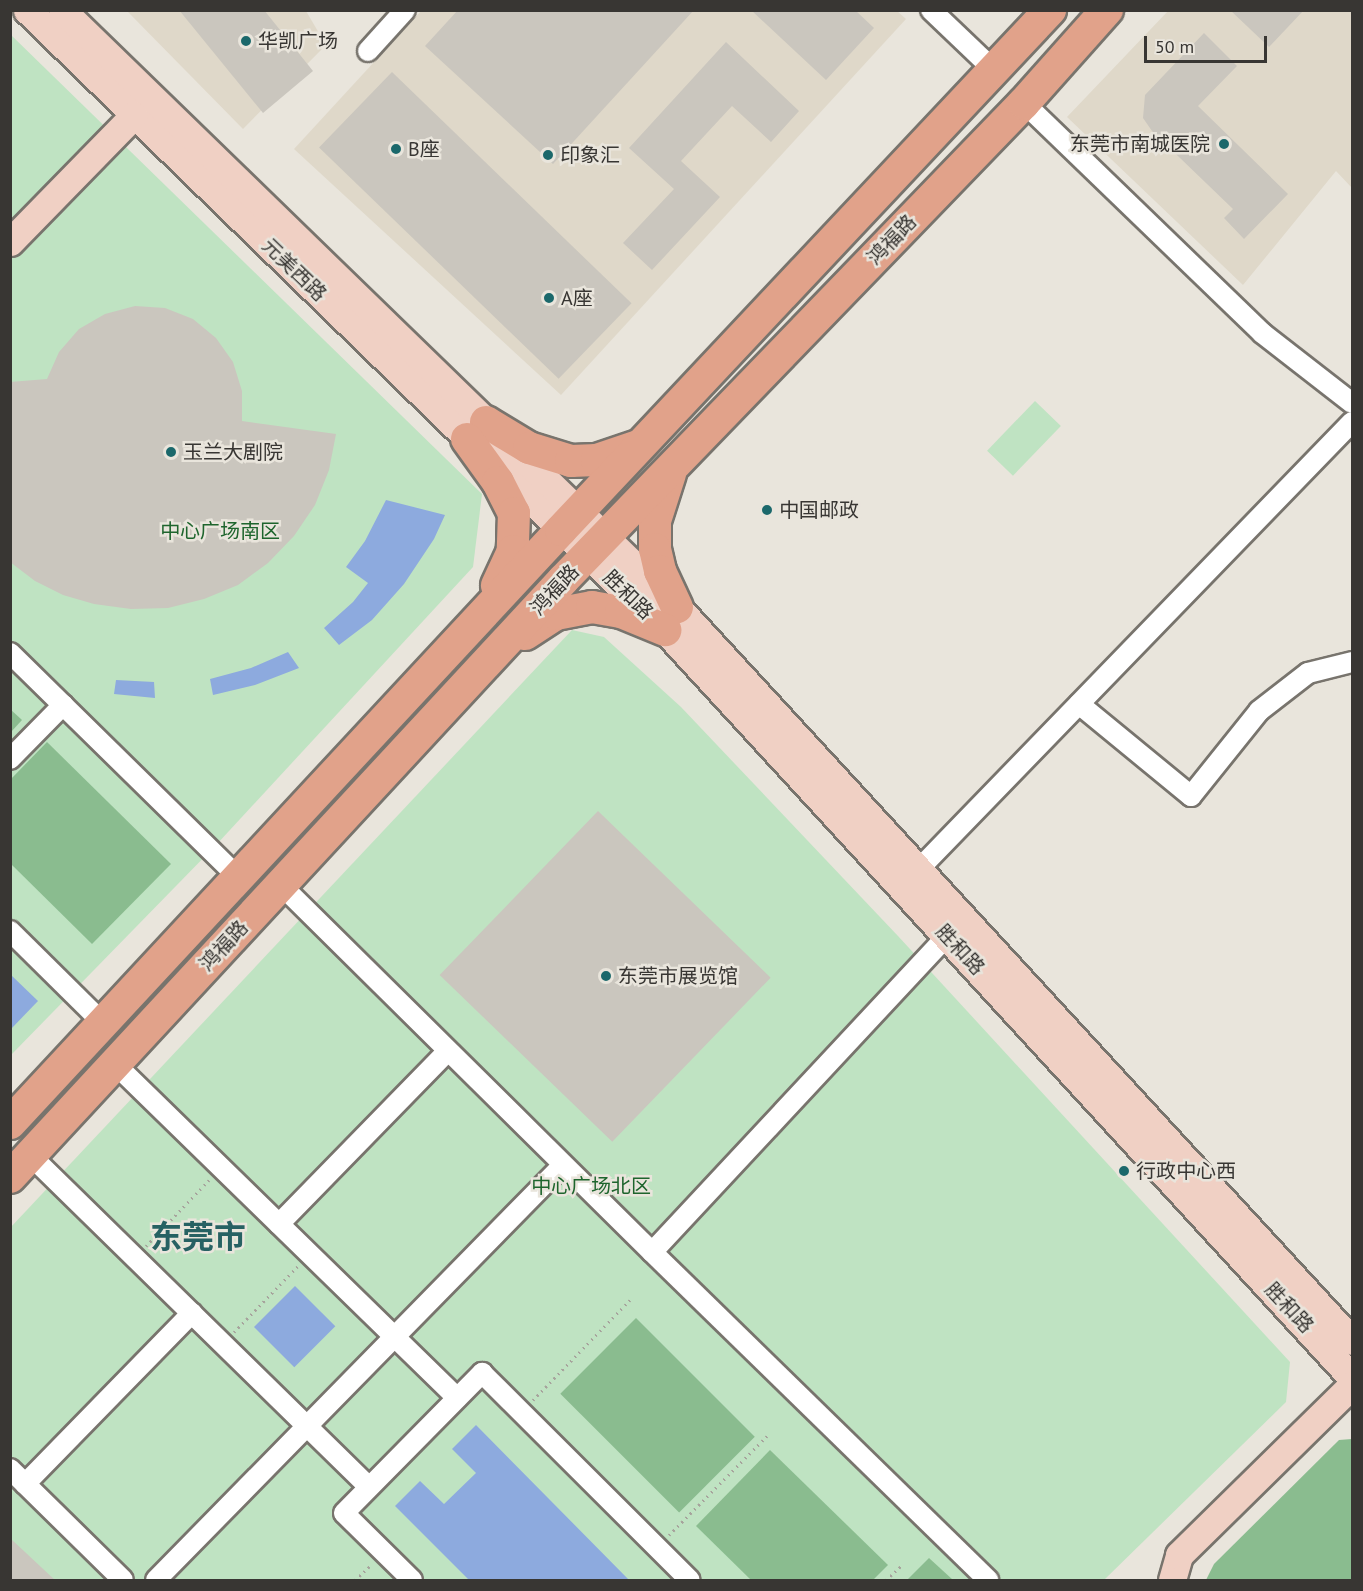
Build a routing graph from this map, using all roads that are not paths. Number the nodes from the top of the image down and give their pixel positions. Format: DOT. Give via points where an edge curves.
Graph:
graph roads {
  1 [pos="27,10"];
  2 [pos="62,10"];
  3 [pos="405,10"];
  4 [pos="931,10"];
  5 [pos="1050,10"];
  6 [pos="1107,10"];
  7 [pos="368,51"];
  8 [pos="993,70"];
  9 [pos="1024,103"];
  10 [pos="134,115"];
  11 [pos="10,242"];
  12 [pos="1353,403"];
  13 [pos="1353,422"];
  14 [pos="477,431"];
  15 [pos="641,445"];
  16 [pos="673,467"];
  17 [pos="569,521"];
  18 [pos="596,546"];
  19 [pos="671,619"];
  20 [pos="468,629"];
  21 [pos="499,650"];
  22 [pos="10,653"];
  23 [pos="1353,662"];
  24 [pos="1079,704"];
  25 [pos="63,705"];
  26 [pos="10,759"];
  27 [pos="919,869"];
  28 [pos="239,878"];
  29 [pos="281,885"];
  30 [pos="10,931"];
  31 [pos="947,936"];
  32 [pos="103,1023"];
  33 [pos="448,1051"];
  34 [pos="116,1064"];
  35 [pos="10,1123"];
  36 [pos="563,1165"];
  37 [pos="20,1166"];
  38 [pos="279,1224"];
  39 [pos="652,1252"];
  40 [pos="192,1313"];
  41 [pos="395,1337"];
  42 [pos="1353,1341"];
  43 [pos="1353,1377"];
  44 [pos="1353,1385"];
  45 [pos="457,1398"];
  46 [pos="307,1426"];
  47 [pos="10,1469"];
  48 [pos="26,1484"];
  49 [pos="369,1487"];
  50 [pos="1175,1568"];
  51 [pos="123,1581"];
  52 [pos="156,1581"];
  53 [pos="412,1581"];
  54 [pos="690,1581"];
  55 [pos="988,1581"];
  56 [pos="1155,1581"];
  1 -- 10 [label="main road, 元美西路"];
  2 -- 14 [label="main road, 元美西路"];
  3 -- 7 [label="street"];
  4 -- 8 [label="street"];
  5 -- 8 [label="main road, 鸿福路"];
  6 -- 9 [label="main road, 鸿福路"];
  8 -- 15 [label="main road, 鸿福路"];
  9 -- 12 [label="street" via="1262,333"];
  9 -- 16 [label="main road, 鸿福路"];
  10 -- 11 [label="main road"];
  10 -- 14 [label="main road, 元美西路"];
  13 -- 24 [label="street"];
  14 -- 15 [label="main road" via="572,461 597,460"];
  14 -- 17 [label="main road, 元美西路"];
  14 -- 20 [label="main road" via="514,513 513,551 496,589"];
  15 -- 17 [label="main road, 鸿福路"];
  16 -- 18 [label="main road, 鸿福路"];
  16 -- 19 [label="main road" via="655,521 655,549"];
  17 -- 18 [label="main road, 胜和路"];
  17 -- 20 [label="main road, 鸿福路"];
  18 -- 19 [label="main road, 胜和路"];
  18 -- 21 [label="main road, 鸿福路"];
  19 -- 21 [label="main road" via="592,607 556,614"];
  19 -- 27 [label="main road, 胜和路"];
  19 -- 31 [label="main road, 胜和路"];
  20 -- 28 [label="main road, 鸿福路"];
  21 -- 29 [label="main road, 鸿福路"];
  22 -- 25 [label="street"];
  23 -- 24 [label="street" via="1308,673 1259,711 1191,796"];
  24 -- 27 [label="street"];
  25 -- 26 [label="street"];
  25 -- 28 [label="street"];
  27 -- 42 [label="main road, 胜和路"];
  28 -- 32 [label="main road, 鸿福路"];
  29 -- 33 [label="street"];
  29 -- 34 [label="main road, 鸿福路"];
  30 -- 32 [label="street"];
  31 -- 39 [label="street"];
  31 -- 43 [label="main road, 胜和路"];
  32 -- 35 [label="main road, 鸿福路"];
  33 -- 36 [label="street"];
  33 -- 38 [label="street"];
  34 -- 37 [label="main road, 鸿福路"];
  34 -- 38 [label="street"];
  36 -- 39 [label="street"];
  36 -- 41 [label="street"];
  37 -- 40 [label="street" via="135,1257"];
  38 -- 41 [label="street"];
  39 -- 55 [label="street"];
  40 -- 46 [label="street"];
  40 -- 48 [label="street"];
  41 -- 45 [label="street"];
  41 -- 46 [label="street"];
  44 -- 50 [label="main road"];
  45 -- 49 [label="street"];
  45 -- 54 [label="street" via="482,1373"];
  46 -- 49 [label="street"];
  46 -- 52 [label="street"];
  47 -- 48 [label="street"];
  48 -- 51 [label="street"];
  49 -- 53 [label="street" via="344,1513"];
  50 -- 56 [label="street"];
}
